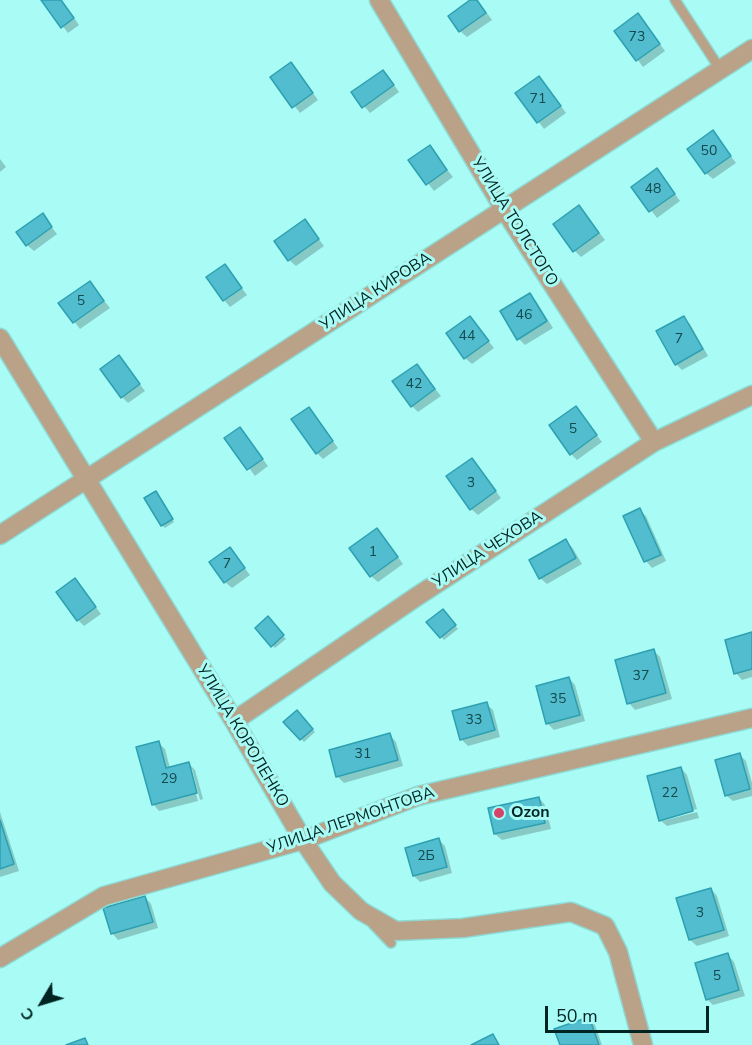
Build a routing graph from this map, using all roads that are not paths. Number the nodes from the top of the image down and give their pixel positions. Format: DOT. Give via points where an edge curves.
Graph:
graph roads {
  1 [pos="379,0"];
  2 [pos="675,0"];
  3 [pos="752,49"];
  4 [pos="720,69"];
  5 [pos="504,209"];
  6 [pos="0,338"];
  7 [pos="752,395"];
  8 [pos="654,442"];
  9 [pos="86,479"];
  10 [pos="0,535"];
  11 [pos="752,717"];
  12 [pos="234,721"];
  13 [pos="303,840"];
  14 [pos="361,911"];
  15 [pos="391,943"];
  16 [pos="0,958"];
  17 [pos="643,1045"];
  1 -- 5 [label="street, УЛИЦА ТОЛСТОГО"];
  2 -- 4 [label="lane"];
  3 -- 4 [label="street, УЛИЦА КИРОВА"];
  4 -- 5 [label="street, УЛИЦА КИРОВА"];
  5 -- 8 [label="street, УЛИЦА ТОЛСТОГО"];
  5 -- 9 [label="street, УЛИЦА КИРОВА"];
  6 -- 9 [label="street, УЛИЦА КОРОЛЕНКО"];
  7 -- 8 [label="street, УЛИЦА ЧЕХОВА"];
  8 -- 12 [label="street, УЛИЦА ЧЕХОВА"];
  9 -- 10 [label="street, УЛИЦА КИРОВА"];
  9 -- 12 [label="street, УЛИЦА КОРОЛЕНКО"];
  11 -- 13 [label="street, УЛИЦА ЛЕРМОНТОВА" via="418,796"];
  12 -- 13 [label="street, УЛИЦА КОРОЛЕНКО"];
  13 -- 14 [label="street, УЛИЦА КОРОЛЕНКО" via="332,883"];
  13 -- 16 [label="street, УЛИЦА ЛЕРМОНТОВА" via="104,896"];
  14 -- 15 [label="lane"];
  14 -- 17 [label="street, УЛИЦА КОРОЛЕНКО" via="396,931 463,928 571,912 605,926 618,952"];
}
